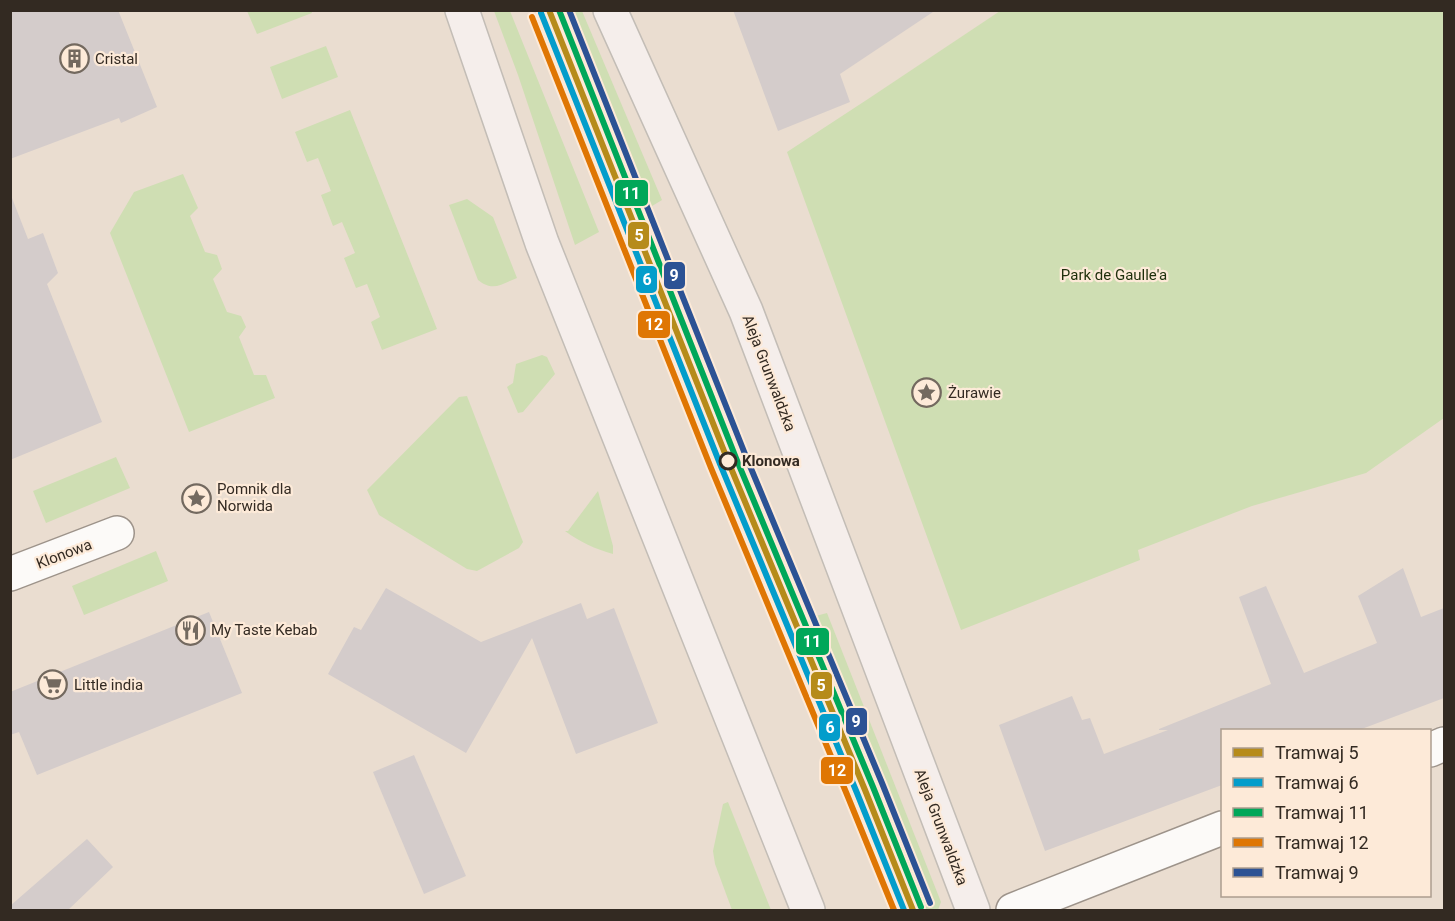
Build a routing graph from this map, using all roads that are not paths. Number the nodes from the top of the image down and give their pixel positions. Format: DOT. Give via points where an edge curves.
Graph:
graph roads {
  1 [pos="462,10"];
  2 [pos="610,10"];
  3 [pos="117,533"];
  4 [pos="10,574"];
  5 [pos="1221,828"];
  6 [pos="808,910"];
  7 [pos="973,910"];
  8 [pos="1013,910"];
  1 -- 6 [label="main road" via="542,243"];
  2 -- 7 [label="main road, Aleja Grunwaldzka" via="746,311"];
  3 -- 4 [label="street, Klonowa"];
  5 -- 8 [label="street"];
}
